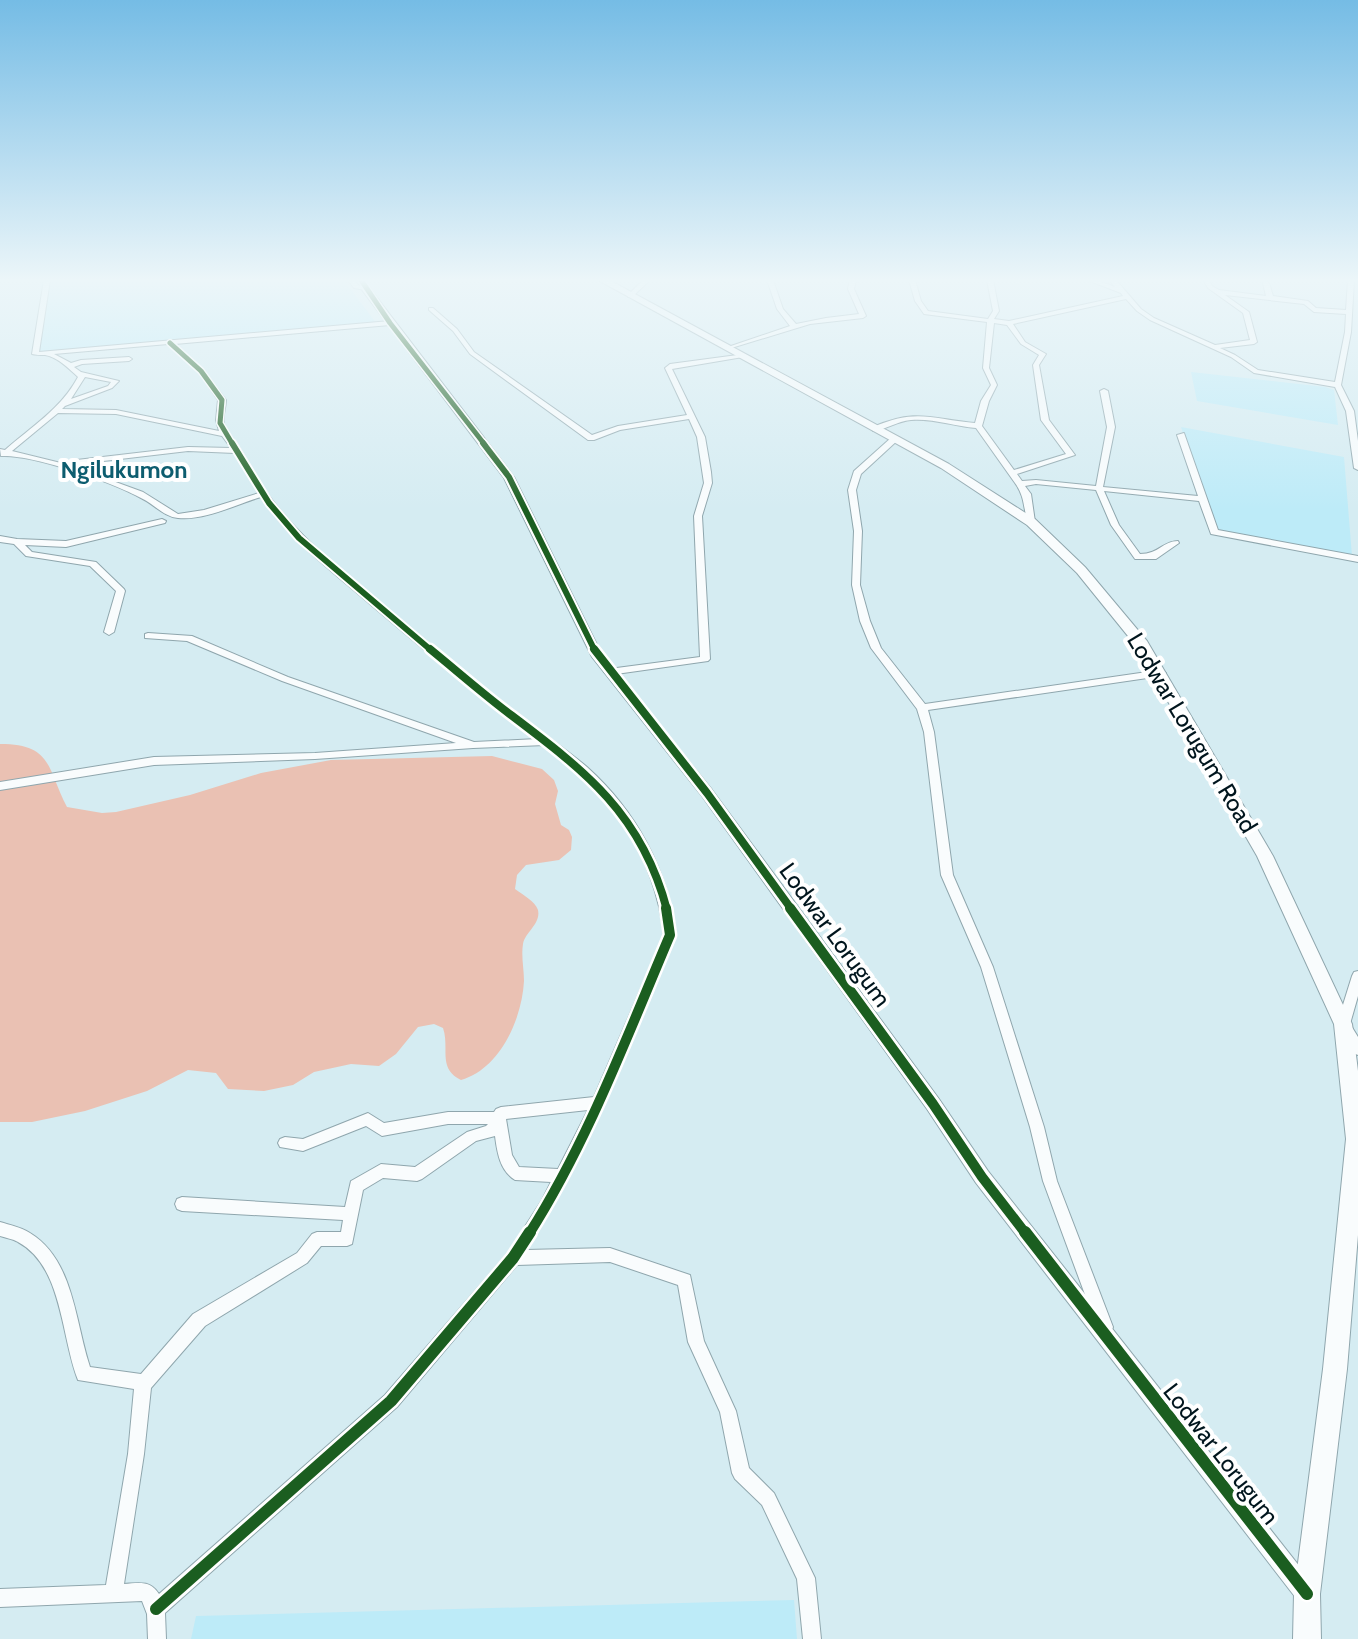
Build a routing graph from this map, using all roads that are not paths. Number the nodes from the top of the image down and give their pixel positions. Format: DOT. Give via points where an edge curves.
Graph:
graph roads {
  1 [pos="52,356"];
  2 [pos="185,356"];
  3 [pos="416,356"];
  4 [pos="477,356"];
  5 [pos="733,356"];
  6 [pos="746,356"];
  7 [pos="987,356"];
  8 [pos="1041,356"];
  9 [pos="1231,356"];
  10 [pos="1343,356"];
  11 [pos="129,359"];
  12 [pos="70,366"];
  13 [pos="79,374"];
  14 [pos="1338,385"];
  15 [pos="77,389"];
  16 [pos="1104,391"];
  17 [pos="91,394"];
  18 [pos="1344,395"];
  19 [pos="1358,396"];
  20 [pos="65,405"];
  21 [pos="57,411"];
  22 [pos="116,412"];
  23 [pos="691,416"];
  24 [pos="978,426"];
  25 [pos="876,429"];
  26 [pos="225,434"];
  27 [pos="1181,435"];
  28 [pos="895,439"];
  29 [pos="238,451"];
  30 [pos="2,454"];
  31 [pos="59,464"];
  32 [pos="1358,468"];
  33 [pos="1013,473"];
  34 [pos="1018,484"];
  35 [pos="1099,489"];
  36 [pos="261,495"];
  37 [pos="1202,499"];
  38 [pos="162,521"];
  39 [pos="1031,522"];
  40 [pos="0,539"];
  41 [pos="17,542"];
  42 [pos="1175,543"];
  43 [pos="1358,559"];
  44 [pos="109,632"];
  45 [pos="148,636"];
  46 [pos="609,672"];
  47 [pos="1161,673"];
  48 [pos="922,708"];
  49 [pos="546,742"];
  50 [pos="473,745"];
  51 [pos="0,786"];
  52 [pos="1358,976"];
  53 [pos="1343,1024"];
  54 [pos="1358,1049"];
  55 [pos="598,1103"];
  56 [pos="499,1118"];
  57 [pos="285,1143"];
  58 [pos="562,1176"];
  59 [pos="182,1204"];
  60 [pos="352,1214"];
  61 [pos="0,1229"];
  62 [pos="513,1258"];
  63 [pos="1113,1349"];
  64 [pos="143,1385"];
  65 [pos="114,1592"];
  66 [pos="1307,1594"];
  67 [pos="0,1598"];
  68 [pos="156,1609"];
  69 [pos="157,1639"];
  70 [pos="812,1639"];
  71 [pos="1307,1639"];
  1 -- 12 [label="street"];
  2 -- 26 [label="street" via="222,400 219,419"];
  3 -- 46 [label="street, Lodwar Lorugum" via="509,477 585,636"];
  4 -- 23 [label="street" via="591,438"];
  5 -- 23 [label="street" via="669,366"];
  6 -- 25 [label="main road, Lodwar Lorugum Road"];
  7 -- 24 [label="street" via="994,385"];
  8 -- 33 [label="street" via="1036,365 1045,420 1071,455"];
  9 -- 14 [label="street" via="1256,372"];
  10 -- 14 [label="street"];
  11 -- 12 [label="street"];
  12 -- 13 [label="street"];
  13 -- 15 [label="street"];
  13 -- 17 [label="street" via="116,381"];
  14 -- 18 [label="street"];
  15 -- 17 [label="street"];
  15 -- 20 [label="street"];
  16 -- 35 [label="street" via="1111,427"];
  17 -- 20 [label="street"];
  17 -- 22 [label="street"];
  18 -- 19 [label="street"];
  18 -- 32 [label="street"];
  20 -- 21 [label="street"];
  21 -- 22 [label="street"];
  21 -- 30 [label="street"];
  22 -- 26 [label="street"];
  23 -- 46 [label="street" via="701,437 708,483 698,516 705,659"];
  24 -- 25 [label="street" via="924,415 898,418"];
  24 -- 33 [label="street"];
  25 -- 28 [label="main road, Lodwar Lorugum Road"];
  26 -- 29 [label="street"];
  27 -- 37 [label="street"];
  28 -- 39 [label="main road, Lodwar Lorugum Road" via="988,491"];
  28 -- 48 [label="street" via="857,473 852,490 858,531 856,585 876,648"];
  29 -- 31 [label="street" via="188,449"];
  29 -- 36 [label="street"];
  30 -- 31 [label="street"];
  31 -- 36 [label="street" via="147,497 174,515"];
  33 -- 34 [label="street"];
  34 -- 35 [label="street"];
  34 -- 39 [label="street" via="1027,494"];
  35 -- 37 [label="street"];
  35 -- 42 [label="street" via="1135,556 1153,557"];
  36 -- 49 [label="street" via="314,553"];
  37 -- 43 [label="street" via="1218,533"];
  38 -- 41 [label="street" via="66,544"];
  39 -- 47 [label="main road, Lodwar Lorugum Road" via="1101,594"];
  40 -- 41 [label="street"];
  41 -- 44 [label="street" via="29,554 93,564 121,591"];
  45 -- 50 [label="street" via="189,638 285,679"];
  46 -- 63 [label="street, Lodwar Lorugum" via="707,793 982,1177"];
  47 -- 48 [label="street"];
  47 -- 53 [label="main road, Lodwar Lorugum Road" via="1265,856"];
  48 -- 63 [label="street" via="947,875 987,967 1050,1181"];
  49 -- 50 [label="street"];
  49 -- 55 [label="street" via="590,777 634,831 669,915 670,935"];
  50 -- 51 [label="street" via="154,761"];
  52 -- 53 [label="street"];
  53 -- 54 [label="street"];
  53 -- 66 [label="main road, Lodwar Lorugum Road" via="1356,1139"];
  55 -- 56 [label="street" via="501,1113"];
  55 -- 58 [label="street"];
  56 -- 57 [label="street" via="448,1118 382,1130 368,1119 303,1145"];
  56 -- 58 [label="street" via="505,1157 515,1173"];
  56 -- 60 [label="street" via="491,1131 472,1136 417,1174 381,1171 356,1186"];
  58 -- 62 [label="street"];
  59 -- 60 [label="street"];
  60 -- 64 [label="street" via="347,1239 317,1239 302,1258 199,1320"];
  61 -- 64 [label="street" via="33,1243 59,1278 84,1374"];
  62 -- 68 [label="street" via="391,1401"];
  62 -- 70 [label="street" via="610,1255 685,1280 696,1342 728,1411 741,1473 768,1499 806,1578"];
  63 -- 66 [label="street, Lodwar Lorugum"];
  64 -- 65 [label="street"];
  65 -- 67 [label="street"];
  65 -- 68 [label="street" via="146,1592"];
  66 -- 71 [label="main road, Lodwar Lorugum Road"];
  68 -- 69 [label="street"];
}
